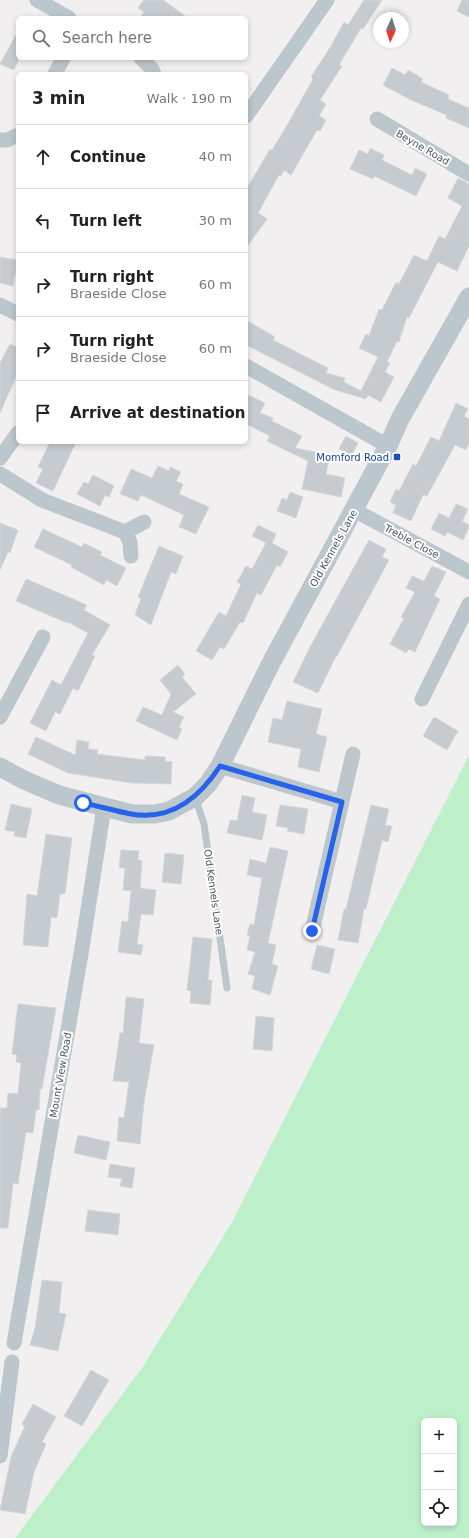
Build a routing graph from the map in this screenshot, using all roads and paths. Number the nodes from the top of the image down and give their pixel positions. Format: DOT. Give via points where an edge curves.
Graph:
graph roads {
  1 [pos="37,0"];
  2 [pos="327,0"];
  3 [pos="65,16"];
  4 [pos="62,60"];
  5 [pos="143,60"];
  6 [pos="55,72"];
  7 [pos="153,72"];
  8 [pos="248,113"];
  9 [pos="377,120"];
  10 [pos="16,136"];
  11 [pos="0,140"];
  12 [pos="469,174"];
  13 [pos="469,297"];
  14 [pos="0,305"];
  15 [pos="16,313"];
  16 [pos="248,367"];
  17 [pos="16,436"];
  18 [pos="388,446"];
  19 [pos="0,458"];
  20 [pos="0,474"];
  21 [pos="354,510"];
  22 [pos="144,522"];
  23 [pos="125,532"];
  24 [pos="131,556"];
  25 [pos="469,572"];
  26 [pos="469,604"];
  27 [pos="43,637"];
  28 [pos="422,699"];
  29 [pos="0,718"];
  30 [pos="353,754"];
  31 [pos="220,766"];
  32 [pos="0,767"];
  33 [pos="195,797"];
  34 [pos="342,802"];
  35 [pos="104,807"];
  36 [pos="312,931"];
  37 [pos="227,988"];
  38 [pos="14,1343"];
  39 [pos="12,1362"];
  40 [pos="0,1456"];
  1 -- 3 [label="street"];
  2 -- 8 [label="street"];
  4 -- 6 [label="street"];
  5 -- 7 [label="street"];
  9 -- 12 [label="street, Beyne Road"];
  10 -- 11 [label="street"];
  13 -- 18 [label="street, Old Kennels Lane" via="400,419"];
  14 -- 15 [label="street"];
  16 -- 18 [label="street"];
  17 -- 19 [label="street"];
  18 -- 21 [label="street, Old Kennels Lane"];
  20 -- 23 [label="street" via="42,500"];
  21 -- 25 [label="street, Treble Close"];
  21 -- 31 [label="street, Old Kennels Lane" via="271,663"];
  22 -- 23 [label="street"];
  23 -- 24 [label="street" via="130,542"];
  26 -- 28 [label="street"];
  27 -- 29 [label="street"];
  30 -- 34 [label="street"];
  31 -- 33 [label="street, Old Kennels Lane"];
  31 -- 34 [label="street"];
  32 -- 35 [label="street, Old Kennels Lane" via="59,795"];
  33 -- 35 [label="street, Old Kennels Lane" via="155,814 132,814"];
  33 -- 37 [label="lane, Old Kennels Lane" via="204,824"];
  34 -- 36 [label="street"];
  35 -- 38 [label="street, Mount View Road"];
  39 -- 40 [label="street"];
}
